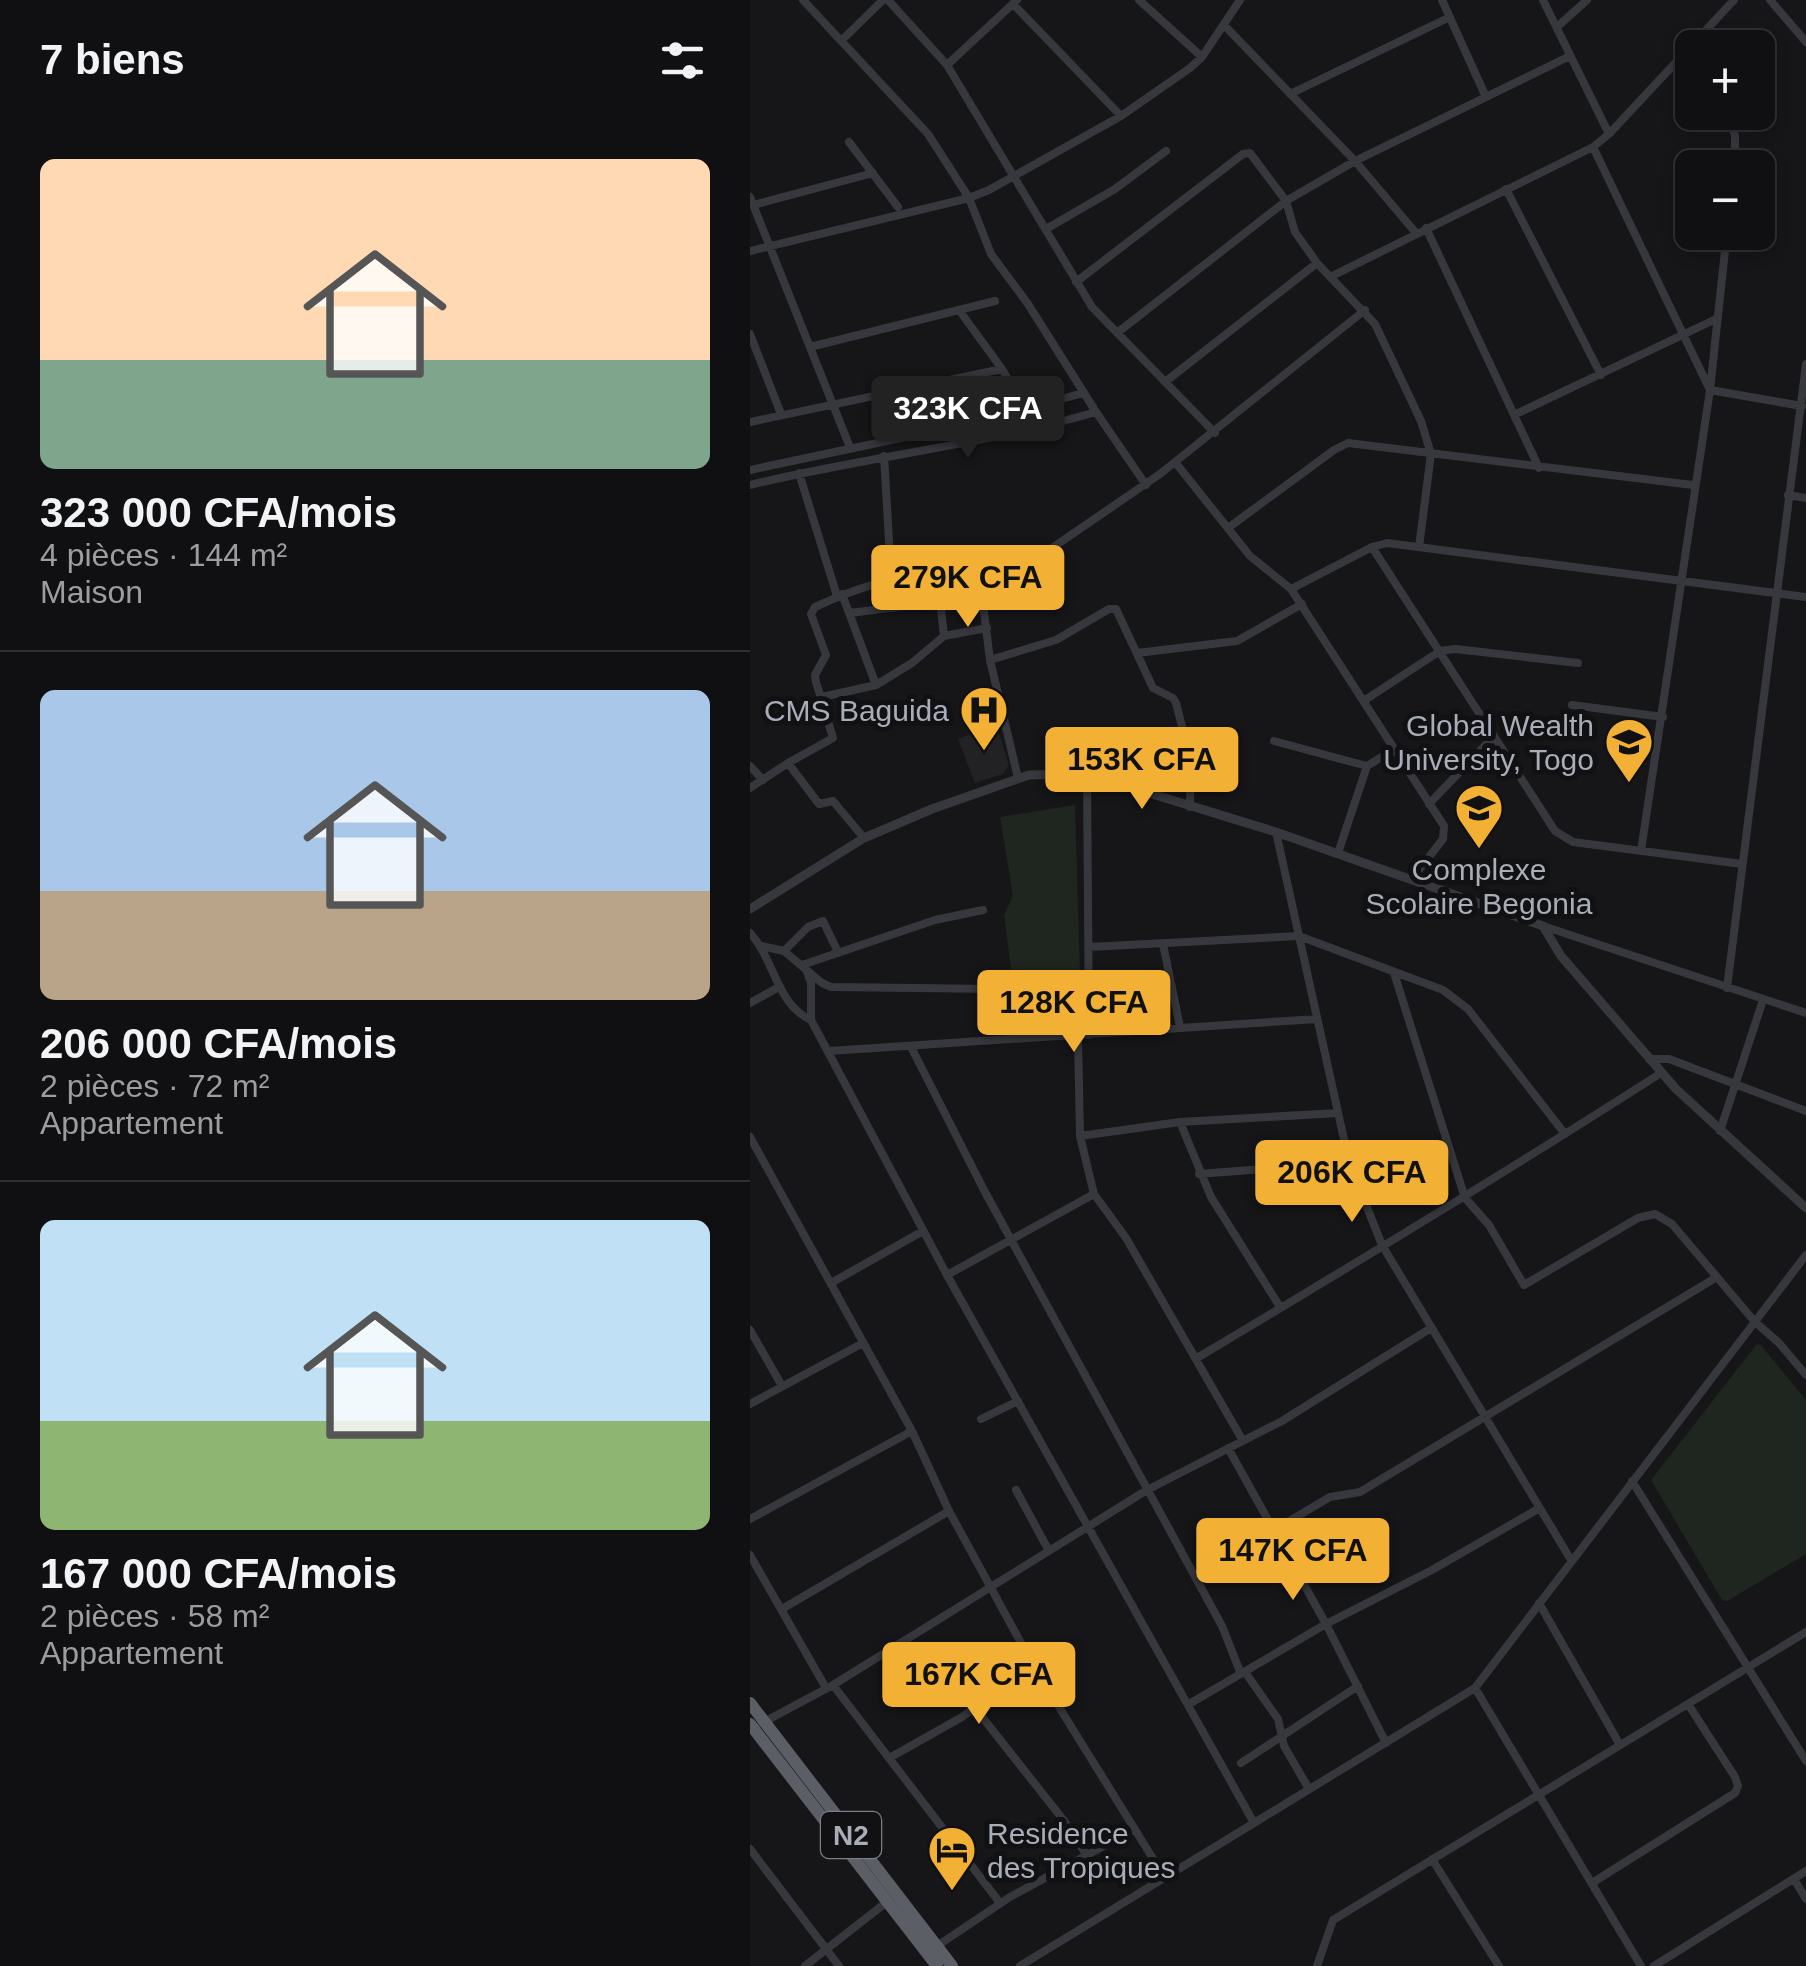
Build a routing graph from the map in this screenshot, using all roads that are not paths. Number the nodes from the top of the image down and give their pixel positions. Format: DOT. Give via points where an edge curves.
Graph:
graph roads {
  1 [pos="802,0"];
  2 [pos="886,0"];
  3 [pos="1138,0"];
  4 [pos="1240,0"];
  5 [pos="1442,0"];
  6 [pos="1543,0"];
  7 [pos="1587,0"];
  8 [pos="1734,0"];
  9 [pos="1770,0"];
  10 [pos="1015,2"];
  11 [pos="1450,17"];
  12 [pos="1224,25"];
  13 [pos="1557,27"];
  14 [pos="1706,30"];
  15 [pos="842,40"];
  16 [pos="1806,42"];
  17 [pos="1570,56"];
  18 [pos="1202,57"];
  19 [pos="1675,63"];
  20 [pos="947,64"];
  21 [pos="1290,94"];
  22 [pos="1486,97"];
  23 [pos="1122,116"];
  24 [pos="1609,134"];
  25 [pos="849,142"];
  26 [pos="1593,147"];
  27 [pos="1166,151"];
  28 [pos="1355,161"];
  29 [pos="873,174"];
  30 [pos="1013,176"];
  31 [pos="1506,189"];
  32 [pos="968,198"];
  33 [pos="752,201"];
  34 [pos="1286,202"];
  35 [pos="898,206"];
  36 [pos="1426,228"];
  37 [pos="1046,229"];
  38 [pos="1416,233"];
  39 [pos="770,247"];
  40 [pos="1725,250"];
  41 [pos="750,251"];
  42 [pos="1317,263"];
  43 [pos="1330,277"];
  44 [pos="1076,282"];
  45 [pos="995,300"];
  46 [pos="959,310"];
  47 [pos="1365,310"];
  48 [pos="1716,319"];
  49 [pos="1118,333"];
  50 [pos="750,334"];
  51 [pos="1683,336"];
  52 [pos="810,347"];
  53 [pos="1806,364"];
  54 [pos="1002,369"];
  55 [pos="1601,376"];
  56 [pos="1165,382"];
  57 [pos="1710,390"];
  58 [pos="1083,393"];
  59 [pos="1020,399"];
  60 [pos="832,404"];
  61 [pos="1804,407"];
  62 [pos="1096,412"];
  63 [pos="781,414"];
  64 [pos="1516,414"];
  65 [pos="750,422"];
  66 [pos="1215,432"];
  67 [pos="849,444"];
  68 [pos="1431,454"];
  69 [pos="884,456"];
  70 [pos="1175,462"];
  71 [pos="1539,468"];
  72 [pos="750,470"];
  73 [pos="799,473"];
  74 [pos="750,485"];
  75 [pos="1146,485"];
  76 [pos="1693,486"];
  77 [pos="1788,495"];
  78 [pos="1806,498"];
  79 [pos="1228,528"];
  80 [pos="1372,547"];
  81 [pos="1420,547"];
  82 [pos="892,578"];
  83 [pos="1681,582"];
  84 [pos="1291,589"];
  85 [pos="1775,594"];
  86 [pos="840,595"];
  87 [pos="982,596"];
  88 [pos="1806,597"];
  89 [pos="941,602"];
  90 [pos="1302,604"];
  91 [pos="894,608"];
  92 [pos="850,613"];
  93 [pos="986,628"];
  94 [pos="944,636"];
  95 [pos="1440,652"];
  96 [pos="1137,653"];
  97 [pos="990,660"];
  98 [pos="1578,662"];
  99 [pos="876,685"];
  100 [pos="822,697"];
  101 [pos="1365,700"];
  102 [pos="1572,705"];
  103 [pos="1662,718"];
  104 [pos="1494,736"];
  105 [pos="1274,740"];
  106 [pos="1394,749"];
  107 [pos="788,762"];
  108 [pos="750,766"];
  109 [pos="1367,766"];
  110 [pos="1087,775"];
  111 [pos="1018,778"];
  112 [pos="763,780"];
  113 [pos="750,788"];
  114 [pos="1429,804"];
  115 [pos="1190,807"];
  116 [pos="1276,832"];
  117 [pos="864,838"];
  118 [pos="1642,852"];
  119 [pos="1338,853"];
  120 [pos="1742,864"];
  121 [pos="1410,880"];
  122 [pos="750,909"];
  123 [pos="983,910"];
  124 [pos="1542,926"];
  125 [pos="750,934"];
  126 [pos="1299,936"];
  127 [pos="1164,944"];
  128 [pos="762,946"];
  129 [pos="1088,946"];
  130 [pos="837,950"];
  131 [pos="784,951"];
  132 [pos="804,966"];
  133 [pos="1394,974"];
  134 [pos="779,987"];
  135 [pos="1726,988"];
  136 [pos="998,989"];
  137 [pos="1764,1000"];
  138 [pos="750,1004"];
  139 [pos="1806,1013"];
  140 [pos="1317,1019"];
  141 [pos="812,1020"];
  142 [pos="1180,1027"];
  143 [pos="1089,1035"];
  144 [pos="1078,1036"];
  145 [pos="911,1047"];
  146 [pos="828,1051"];
  147 [pos="1648,1059"];
  148 [pos="1661,1073"];
  149 [pos="1735,1086"];
  150 [pos="1806,1112"];
  151 [pos="1338,1113"];
  152 [pos="1180,1122"];
  153 [pos="1720,1131"];
  154 [pos="1565,1134"];
  155 [pos="1080,1136"];
  156 [pos="750,1137"];
  157 [pos="1349,1162"];
  158 [pos="1199,1174"];
  159 [pos="1094,1194"];
  160 [pos="1465,1198"];
  161 [pos="1806,1208"];
  162 [pos="923,1231"];
  163 [pos="1011,1240"];
  164 [pos="1382,1244"];
  165 [pos="1806,1255"];
  166 [pos="947,1275"];
  167 [pos="1717,1277"];
  168 [pos="831,1283"];
  169 [pos="1280,1307"];
  170 [pos="1755,1322"];
  171 [pos="1431,1328"];
  172 [pos="750,1330"];
  173 [pos="864,1343"];
  174 [pos="1197,1358"];
  175 [pos="1806,1375"];
  176 [pos="782,1386"];
  177 [pos="1018,1400"];
  178 [pos="750,1404"];
  179 [pos="1484,1417"];
  180 [pos="981,1419"];
  181 [pos="912,1431"];
  182 [pos="1243,1441"];
  183 [pos="1228,1448"];
  184 [pos="1632,1481"];
  185 [pos="1016,1490"];
  186 [pos="1147,1490"];
  187 [pos="1538,1509"];
  188 [pos="949,1511"];
  189 [pos="750,1519"];
  190 [pos="1088,1526"];
  191 [pos="1274,1530"];
  192 [pos="1049,1550"];
  193 [pos="750,1555"];
  194 [pos="1572,1560"];
  195 [pos="990,1587"];
  196 [pos="1539,1602"];
  197 [pos="782,1608"];
  198 [pos="1326,1624"];
  199 [pos="1806,1632"];
  200 [pos="1033,1666"];
  201 [pos="1750,1668"];
  202 [pos="1243,1673"];
  203 [pos="1358,1686"];
  204 [pos="829,1687"];
  205 [pos="1475,1688"];
  206 [pos="750,1703"];
  207 [pos="1189,1704"];
  208 [pos="1688,1704"];
  209 [pos="975,1708"];
  210 [pos="755,1726"];
  211 [pos="1283,1736"];
  212 [pos="1386,1743"];
  213 [pos="1620,1745"];
  214 [pos="1803,1749"];
  215 [pos="891,1757"];
  216 [pos="1806,1761"];
  217 [pos="1241,1763"];
  218 [pos="1310,1788"];
  219 [pos="1538,1794"];
  220 [pos="1254,1823"];
  221 [pos="1135,1829"];
  222 [pos="750,1849"];
  223 [pos="1088,1857"];
  224 [pos="1432,1859"];
  225 [pos="1806,1871"];
  226 [pos="1164,1878"];
  227 [pos="1794,1879"];
  228 [pos="1592,1882"];
  229 [pos="1806,1899"];
  230 [pos="888,1901"];
  231 [pos="1000,1903"];
  232 [pos="936,1946"];
  233 [pos="828,1950"];
  234 [pos="805,1966"];
  235 [pos="839,1966"];
  236 [pos="937,1966"];
  237 [pos="952,1966"];
  238 [pos="1020,1966"];
  239 [pos="1318,1966"];
  240 [pos="1499,1966"];
  241 [pos="1641,1966"];
  242 [pos="1654,1966"];
  1 -- 15 [label="street"];
  2 -- 15 [label="street"];
  2 -- 20 [label="street"];
  3 -- 18 [label="street"];
  4 -- 12 [label="street"];
  5 -- 11 [label="street"];
  6 -- 13 [label="street"];
  7 -- 13 [label="street"];
  8 -- 14 [label="street"];
  9 -- 16 [label="street"];
  10 -- 20 [label="street"];
  10 -- 23 [label="street"];
  11 -- 21 [label="street"];
  11 -- 22 [label="street"];
  12 -- 18 [label="street"];
  12 -- 21 [label="street"];
  13 -- 17 [label="street"];
  15 -- 32 [label="street" via="928,134"];
  17 -- 22 [label="street"];
  17 -- 24 [label="street"];
  18 -- 23 [label="street"];
  19 -- 24 [label="street"];
  20 -- 30 [label="street"];
  21 -- 28 [label="street"];
  22 -- 28 [label="street"];
  23 -- 30 [label="street"];
  24 -- 26 [label="street"];
  25 -- 29 [label="street"];
  26 -- 31 [label="street"];
  26 -- 51 [label="street"];
  27 -- 37 [label="street"];
  28 -- 34 [label="street"];
  28 -- 38 [label="street"];
  29 -- 33 [label="street"];
  29 -- 35 [label="street"];
  30 -- 32 [label="street"];
  30 -- 37 [label="street"];
  31 -- 36 [label="street"];
  31 -- 55 [label="street"];
  32 -- 39 [label="street"];
  32 -- 58 [label="street" via="990,254"];
  33 -- 39 [label="street"];
  34 -- 42 [label="street" via="1295,232"];
  34 -- 44 [label="street" via="1256,159 1242,154"];
  34 -- 49 [label="street"];
  36 -- 38 [label="street"];
  36 -- 64 [label="street"];
  37 -- 44 [label="street"];
  38 -- 43 [label="street"];
  39 -- 41 [label="street"];
  39 -- 52 [label="street"];
  40 -- 48 [label="street"];
  42 -- 43 [label="street"];
  42 -- 56 [label="street"];
  43 -- 47 [label="street"];
  44 -- 49 [label="street"];
  45 -- 46 [label="street"];
  46 -- 52 [label="street"];
  46 -- 54 [label="street"];
  47 -- 66 [label="street"];
  47 -- 68 [label="street" via="1422,421"];
  48 -- 51 [label="street"];
  48 -- 57 [label="street"];
  49 -- 56 [label="street"];
  50 -- 63 [label="street"];
  51 -- 55 [label="street"];
  51 -- 57 [label="street"];
  52 -- 60 [label="street"];
  53 -- 61 [label="street"];
  54 -- 59 [label="street"];
  54 -- 60 [label="street"];
  55 -- 64 [label="street"];
  56 -- 66 [label="street"];
  57 -- 61 [label="street"];
  57 -- 76 [label="street"];
  58 -- 62 [label="street"];
  58 -- 72 [label="street"];
  60 -- 63 [label="street"];
  60 -- 67 [label="street"];
  61 -- 77 [label="street"];
  62 -- 69 [label="street"];
  62 -- 75 [label="street"];
  63 -- 65 [label="street"];
  64 -- 71 [label="street"];
  66 -- 70 [label="street"];
  68 -- 71 [label="street"];
  68 -- 79 [label="street" via="1348,443"];
  68 -- 81 [label="street"];
  69 -- 73 [label="street"];
  69 -- 82 [label="street"];
  70 -- 75 [label="street"];
  70 -- 79 [label="street"];
  71 -- 76 [label="street"];
  73 -- 74 [label="street"];
  73 -- 86 [label="street"];
  75 -- 87 [label="street"];
  76 -- 83 [label="street"];
  77 -- 78 [label="street"];
  77 -- 85 [label="street"];
  79 -- 84 [label="street" via="1260,567"];
  80 -- 81 [label="street"];
  80 -- 84 [label="street"];
  80 -- 95 [label="street"];
  81 -- 83 [label="street"];
  82 -- 86 [label="street"];
  82 -- 89 [label="street" via="934,574"];
  82 -- 91 [label="street"];
  83 -- 85 [label="street"];
  83 -- 103 [label="street"];
  84 -- 90 [label="street"];
  85 -- 88 [label="street"];
  85 -- 120 [label="street"];
  86 -- 92 [label="street"];
  86 -- 100 [label="street" via="811,610 826,650 815,675"];
  87 -- 89 [label="street"];
  87 -- 93 [label="street"];
  89 -- 91 [label="street"];
  89 -- 94 [label="street"];
  90 -- 96 [label="street" via="1237,641"];
  90 -- 101 [label="street"];
  91 -- 92 [label="street"];
  92 -- 99 [label="street"];
  93 -- 94 [label="street"];
  93 -- 97 [label="street"];
  94 -- 99 [label="street"];
  95 -- 98 [label="street" via="1469,649"];
  95 -- 101 [label="street"];
  95 -- 104 [label="street"];
  96 -- 97 [label="street" via="1121,613 1110,609 1056,640"];
  96 -- 115 [label="street" via="1153,688 1176,704 1191,762"];
  97 -- 111 [label="street"];
  99 -- 100 [label="street"];
  100 -- 107 [label="street" via="833,738"];
  101 -- 106 [label="street"];
  102 -- 103 [label="street"];
  103 -- 118 [label="street"];
  104 -- 114 [label="street"];
  104 -- 118 [label="street" via="1554,831"];
  105 -- 109 [label="street"];
  106 -- 109 [label="street"];
  106 -- 114 [label="street"];
  107 -- 112 [label="street"];
  107 -- 117 [label="street" via="819,804 833,801"];
  108 -- 112 [label="street"];
  109 -- 119 [label="street"];
  110 -- 111 [label="street"];
  110 -- 115 [label="street"];
  110 -- 129 [label="street"];
  111 -- 117 [label="street"];
  112 -- 113 [label="street"];
  114 -- 121 [label="street" via="1446,832"];
  115 -- 116 [label="street"];
  116 -- 119 [label="street"];
  116 -- 126 [label="street"];
  117 -- 122 [label="street"];
  118 -- 120 [label="street"];
  119 -- 121 [label="street"];
  120 -- 135 [label="street"];
  121 -- 124 [label="street"];
  123 -- 130 [label="street"];
  124 -- 135 [label="street"];
  124 -- 147 [label="street"];
  125 -- 128 [label="street"];
  126 -- 127 [label="street"];
  126 -- 133 [label="street"];
  126 -- 140 [label="street"];
  127 -- 129 [label="street"];
  127 -- 142 [label="street"];
  128 -- 131 [label="street"];
  128 -- 134 [label="street"];
  129 -- 143 [label="street"];
  130 -- 131 [label="street" via="822,921"];
  130 -- 132 [label="street"];
  131 -- 132 [label="street"];
  132 -- 136 [label="street" via="831,986"];
  132 -- 141 [label="street"];
  133 -- 154 [label="street" via="1458,998"];
  133 -- 160 [label="street"];
  134 -- 138 [label="street"];
  134 -- 141 [label="street"];
  135 -- 137 [label="street"];
  137 -- 139 [label="street"];
  137 -- 149 [label="street"];
  140 -- 142 [label="street"];
  140 -- 151 [label="street"];
  141 -- 146 [label="street"];
  142 -- 143 [label="street"];
  143 -- 144 [label="street"];
  144 -- 145 [label="street"];
  144 -- 155 [label="street"];
  145 -- 146 [label="street"];
  145 -- 163 [label="street"];
  146 -- 162 [label="street"];
  147 -- 148 [label="street"];
  147 -- 149 [label="street"];
  148 -- 153 [label="street"];
  148 -- 154 [label="street"];
  149 -- 150 [label="street"];
  149 -- 153 [label="street"];
  151 -- 152 [label="street"];
  151 -- 157 [label="street"];
  152 -- 155 [label="street"];
  152 -- 158 [label="street"];
  153 -- 161 [label="street"];
  154 -- 160 [label="street"];
  155 -- 159 [label="street"];
  156 -- 168 [label="street"];
  157 -- 158 [label="street"];
  157 -- 164 [label="street"];
  158 -- 169 [label="street"];
  159 -- 163 [label="street"];
  159 -- 174 [label="street"];
  160 -- 164 [label="street"];
  160 -- 167 [label="street" via="1524,1285 1655,1214 1672,1224"];
  162 -- 166 [label="street"];
  162 -- 168 [label="street"];
  163 -- 166 [label="street"];
  163 -- 186 [label="street"];
  164 -- 169 [label="street"];
  164 -- 171 [label="street"];
  165 -- 170 [label="street"];
  166 -- 177 [label="street"];
  167 -- 170 [label="street"];
  167 -- 179 [label="street"];
  168 -- 173 [label="street"];
  169 -- 174 [label="street"];
  170 -- 175 [label="street"];
  170 -- 184 [label="street"];
  171 -- 179 [label="street"];
  171 -- 182 [label="street"];
  172 -- 176 [label="street"];
  173 -- 176 [label="street"];
  173 -- 181 [label="street"];
  174 -- 182 [label="street"];
  176 -- 178 [label="street"];
  177 -- 180 [label="street"];
  177 -- 190 [label="street"];
  179 -- 187 [label="street"];
  179 -- 191 [label="street" via="1360,1492 1330,1497"];
  181 -- 188 [label="street"];
  181 -- 189 [label="street"];
  182 -- 183 [label="street"];
  183 -- 186 [label="street"];
  183 -- 191 [label="street"];
  184 -- 194 [label="street"];
  184 -- 201 [label="street"];
  185 -- 192 [label="street"];
  186 -- 190 [label="street"];
  186 -- 202 [label="street"];
  187 -- 194 [label="street"];
  187 -- 198 [label="street"];
  188 -- 195 [label="street"];
  188 -- 197 [label="street"];
  190 -- 192 [label="street"];
  190 -- 207 [label="street"];
  191 -- 198 [label="street"];
  192 -- 195 [label="street"];
  193 -- 197 [label="street"];
  194 -- 196 [label="street"];
  195 -- 200 [label="street"];
  195 -- 204 [label="street"];
  196 -- 205 [label="street"];
  196 -- 213 [label="street"];
  197 -- 204 [label="street"];
  198 -- 202 [label="street"];
  198 -- 203 [label="street"];
  199 -- 201 [label="street"];
  200 -- 209 [label="street"];
  200 -- 221 [label="street"];
  201 -- 208 [label="street"];
  201 -- 214 [label="street"];
  202 -- 207 [label="street"];
  202 -- 211 [label="street"];
  203 -- 211 [label="street"];
  203 -- 212 [label="street"];
  204 -- 210 [label="street"];
  204 -- 215 [label="street"];
  205 -- 212 [label="street"];
  205 -- 219 [label="street"];
  206 -- 210 [label="highway, N2"];
  207 -- 220 [label="street"];
  208 -- 213 [label="street"];
  208 -- 228 [label="street" via="1738,1786"];
  209 -- 215 [label="street"];
  209 -- 223 [label="street"];
  210 -- 230 [label="highway, N2"];
  210 -- 232 [label="highway, N2"];
  211 -- 217 [label="street"];
  211 -- 218 [label="street"];
  212 -- 218 [label="street"];
  213 -- 219 [label="street"];
  214 -- 216 [label="street"];
  215 -- 231 [label="street"];
  218 -- 220 [label="street"];
  219 -- 224 [label="street"];
  219 -- 228 [label="street"];
  220 -- 226 [label="street"];
  221 -- 223 [label="street"];
  221 -- 226 [label="street"];
  222 -- 233 [label="street"];
  223 -- 231 [label="street"];
  224 -- 239 [label="street" via="1334,1920"];
  224 -- 240 [label="street"];
  225 -- 227 [label="street"];
  226 -- 238 [label="street"];
  227 -- 229 [label="street"];
  227 -- 242 [label="street"];
  228 -- 241 [label="street"];
  230 -- 233 [label="street"];
  230 -- 236 [label="highway, N2"];
  231 -- 232 [label="street"];
  232 -- 237 [label="highway, N2"];
  233 -- 234 [label="street"];
  233 -- 235 [label="street"];
}
